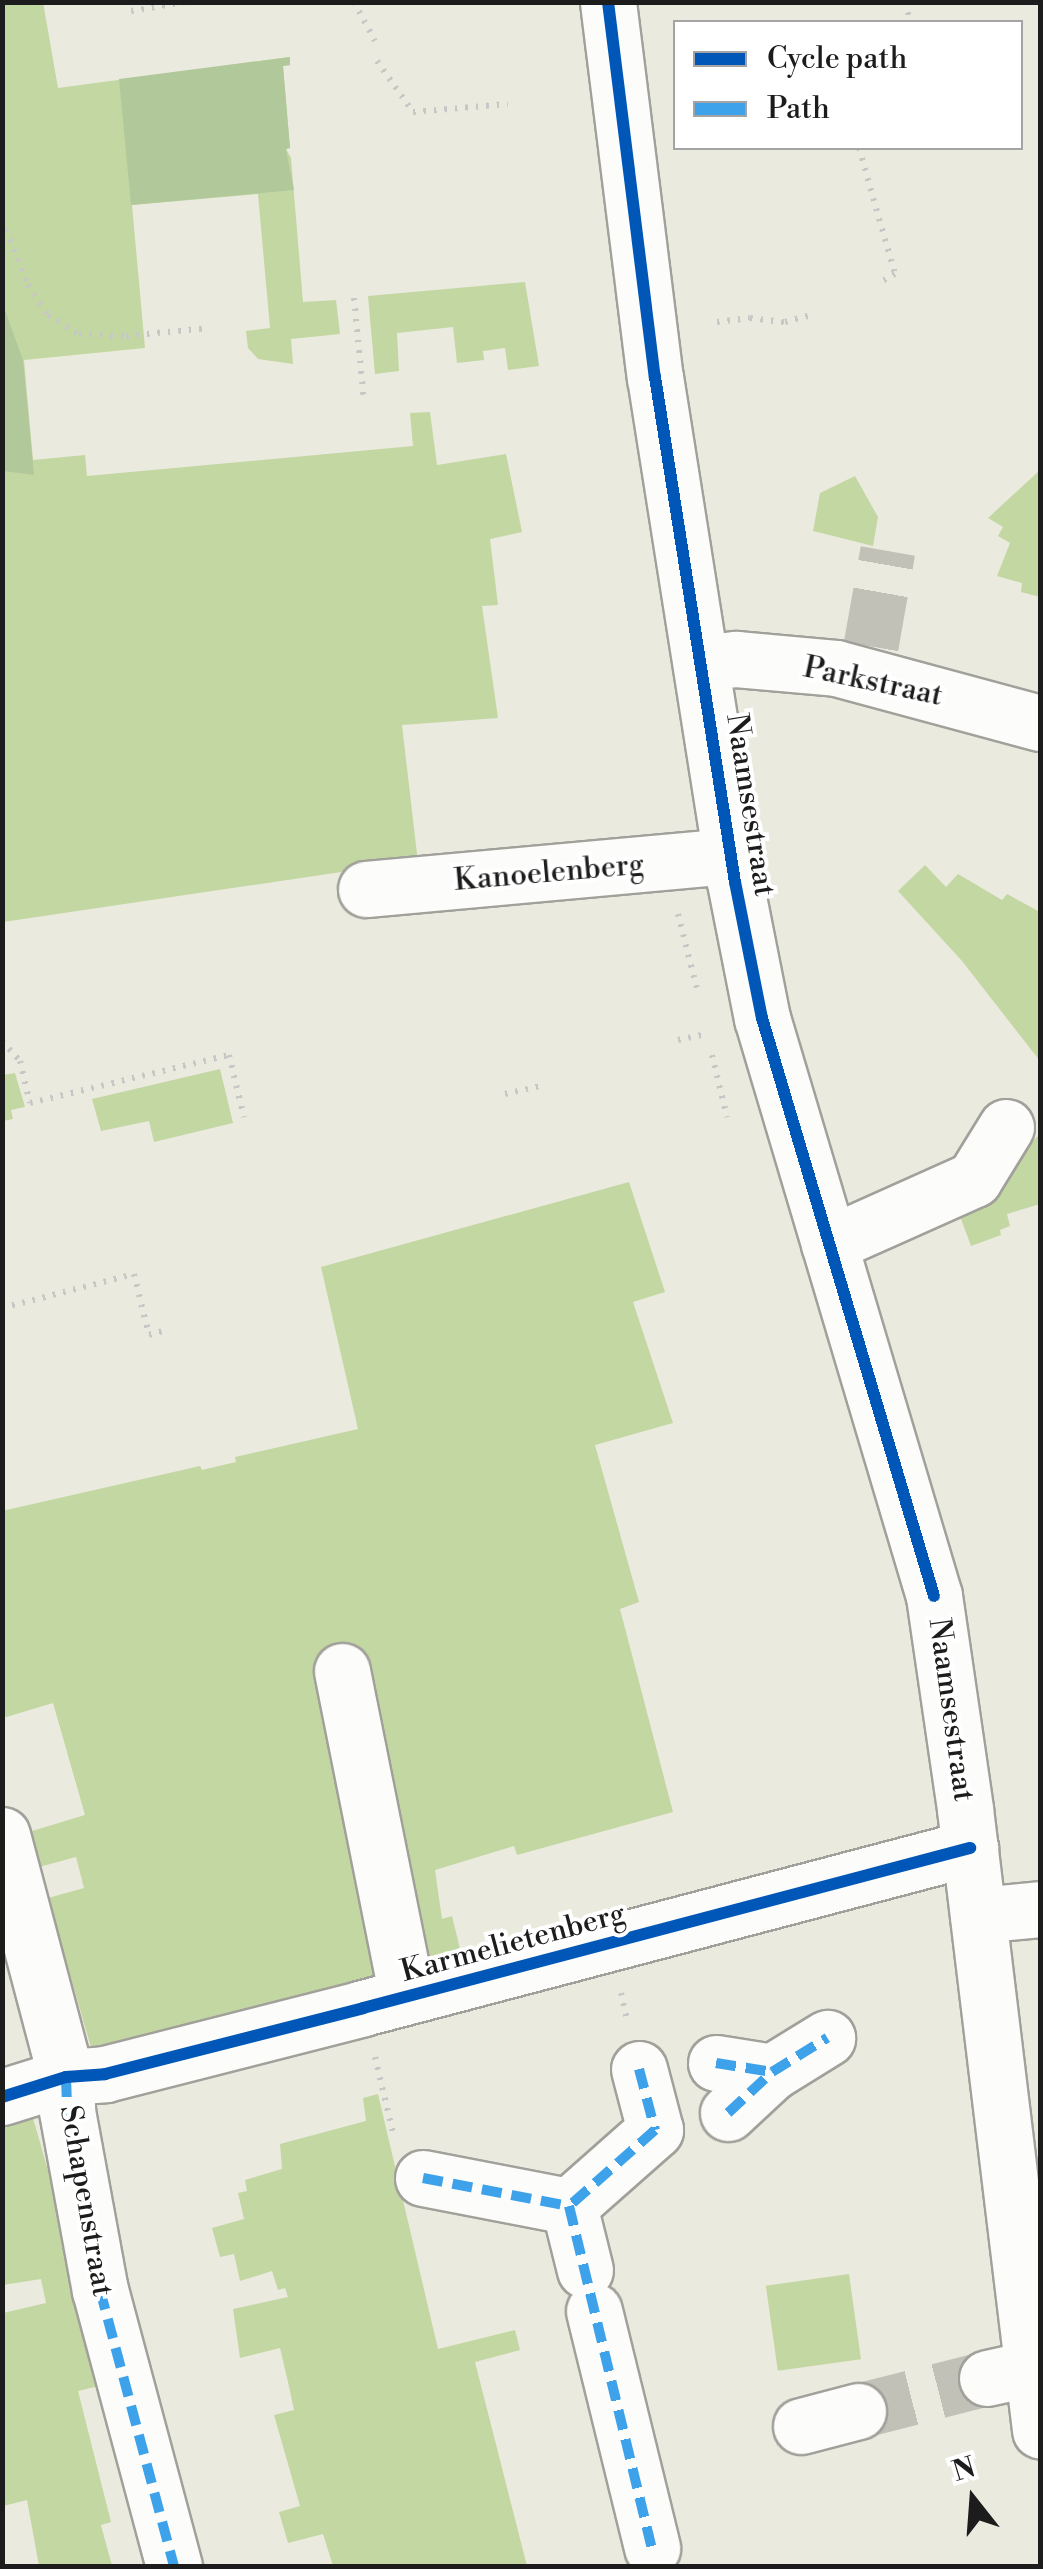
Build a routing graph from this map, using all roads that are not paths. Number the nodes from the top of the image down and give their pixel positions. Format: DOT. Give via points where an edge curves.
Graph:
graph roads {
  1 [pos="608,2"];
  2 [pos="702,662"];
  3 [pos="1040,723"];
  4 [pos="731,856"];
  5 [pos="366,889"];
  6 [pos="1006,1126"];
  7 [pos="829,1244"];
  8 [pos="342,1671"];
  9 [pos="2,1835"];
  10 [pos="970,1848"];
  11 [pos="1040,1909"];
  12 [pos="978,1916"];
  13 [pos="407,1996"];
  14 [pos="827,2038"];
  15 [pos="640,2069"];
  16 [pos="66,2078"];
  17 [pos="722,2088"];
  18 [pos="2,2097"];
  19 [pos="423,2178"];
  20 [pos="569,2206"];
  21 [pos="1030,2245"];
  22 [pos="858,2412"];
  23 [pos="801,2426"];
  24 [pos="1040,2430"];
  25 [pos="652,2548"];
  26 [pos="174,2566"];
  1 -- 2 [label="street, Naamsestraat" via="655,378"];
  2 -- 3 [label="street, Parkstraat" via="868,660"];
  2 -- 4 [label="street, Naamsestraat"];
  4 -- 5 [label="street, Kanoelenberg"];
  4 -- 7 [label="street, Naamsestraat" via="762,1018"];
  6 -- 7 [label="street" via="974,1179"];
  7 -- 10 [label="street, Naamsestraat" via="934,1596"];
  8 -- 13 [label="street"];
  9 -- 16 [label="street, Schapenstraat"];
  10 -- 12 [label="street, Naamsestraat"];
  10 -- 13 [label="street, Karmelietenberg"];
  11 -- 12 [label="street"];
  12 -- 21 [label="street, Naamsestraat"];
  13 -- 16 [label="street, Karmelietenberg" via="105,2074"];
  14 -- 17 [label="street" via="772,2072"];
  15 -- 20 [label="street" via="655,2130"];
  16 -- 18 [label="street, Karmelietenberg"];
  16 -- 26 [label="street, Schapenstraat" via="66,2111 100,2290"];
  19 -- 20 [label="street"];
  20 -- 25 [label="street"];
  21 -- 24 [label="street, Naamsestraat" via="1010,2373"];
  22 -- 23 [label="street"];
}
